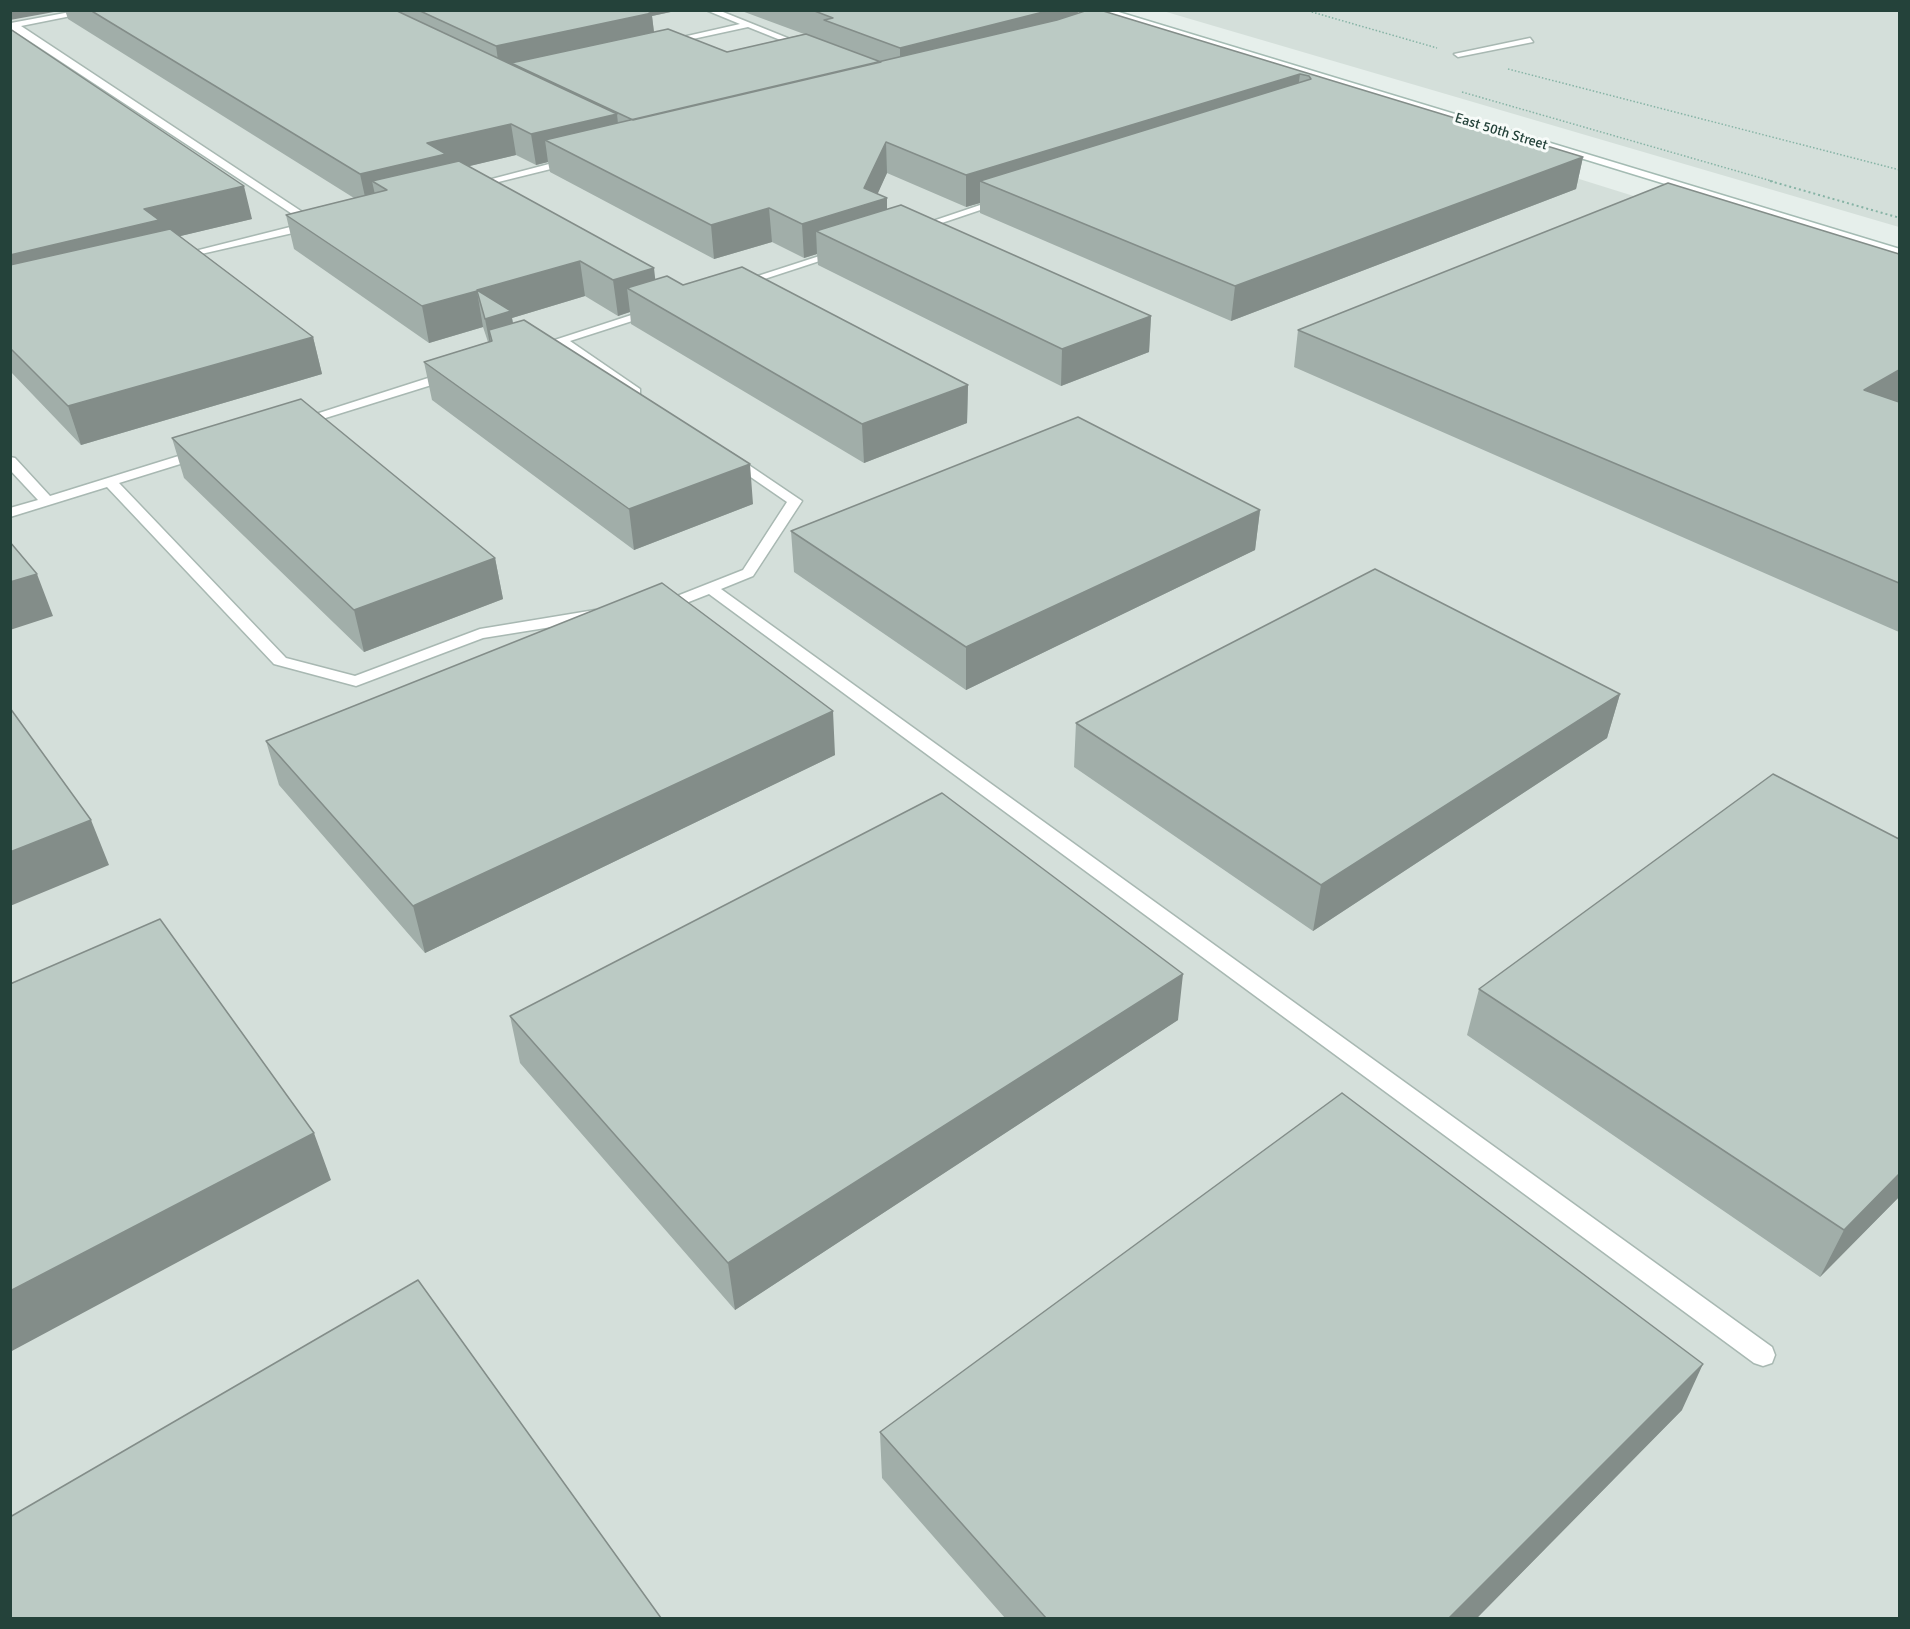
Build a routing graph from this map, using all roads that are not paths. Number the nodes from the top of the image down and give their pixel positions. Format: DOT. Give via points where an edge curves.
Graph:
graph roads {
  1 [pos="97,10"];
  2 [pos="710,10"];
  3 [pos="1102,10"];
  4 [pos="1132,19"];
  5 [pos="12,25"];
  6 [pos="748,25"];
  7 [pos="1109,26"];
  8 [pos="1530,40"];
  9 [pos="657,45"];
  10 [pos="812,49"];
  11 [pos="1458,54"];
  12 [pos="579,160"];
  13 [pos="464,188"];
  14 [pos="1015,197"];
  15 [pos="327,222"];
  16 [pos="315,225"];
  17 [pos="902,233"];
  18 [pos="856,247"];
  19 [pos="1899,253"];
  20 [pos="168,261"];
  21 [pos="731,286"];
  22 [pos="662,308"];
  23 [pos="560,340"];
  24 [pos="526,351"];
  25 [pos="459,372"];
  26 [pos="648,400"];
  27 [pos="290,425"];
  28 [pos="717,447"];
  29 [pos="212,450"];
  30 [pos="10,461"];
  31 [pos="110,482"];
  32 [pos="47,501"];
  33 [pos="10,513"];
  34 [pos="710,588"];
  35 [pos="642,608"];
  36 [pos="607,614"];
  37 [pos="1764,1355"];
  1 -- 5 [label="main road"];
  2 -- 6 [label="main road"];
  3 -- 4 [label="main road, East 50th Street"];
  4 -- 7 [label="main road"];
  4 -- 19 [label="main road, East 50th Street"];
  5 -- 16 [label="main road"];
  6 -- 9 [label="main road"];
  6 -- 10 [label="main road"];
  8 -- 11 [label="main road"];
  12 -- 13 [label="main road"];
  14 -- 17 [label="main road"];
  15 -- 16 [label="main road"];
  16 -- 20 [label="main road"];
  18 -- 21 [label="main road"];
  22 -- 23 [label="main road"];
  23 -- 24 [label="main road"];
  23 -- 26 [label="main road"];
  25 -- 27 [label="main road"];
  28 -- 34 [label="main road" via="795,501 748,573"];
  29 -- 31 [label="main road"];
  30 -- 32 [label="main road"];
  31 -- 32 [label="main road"];
  31 -- 36 [label="main road" via="280,661 356,681 480,634"];
  32 -- 33 [label="main road"];
  34 -- 35 [label="main road" via="676,602"];
  34 -- 37 [label="main road"];
}
